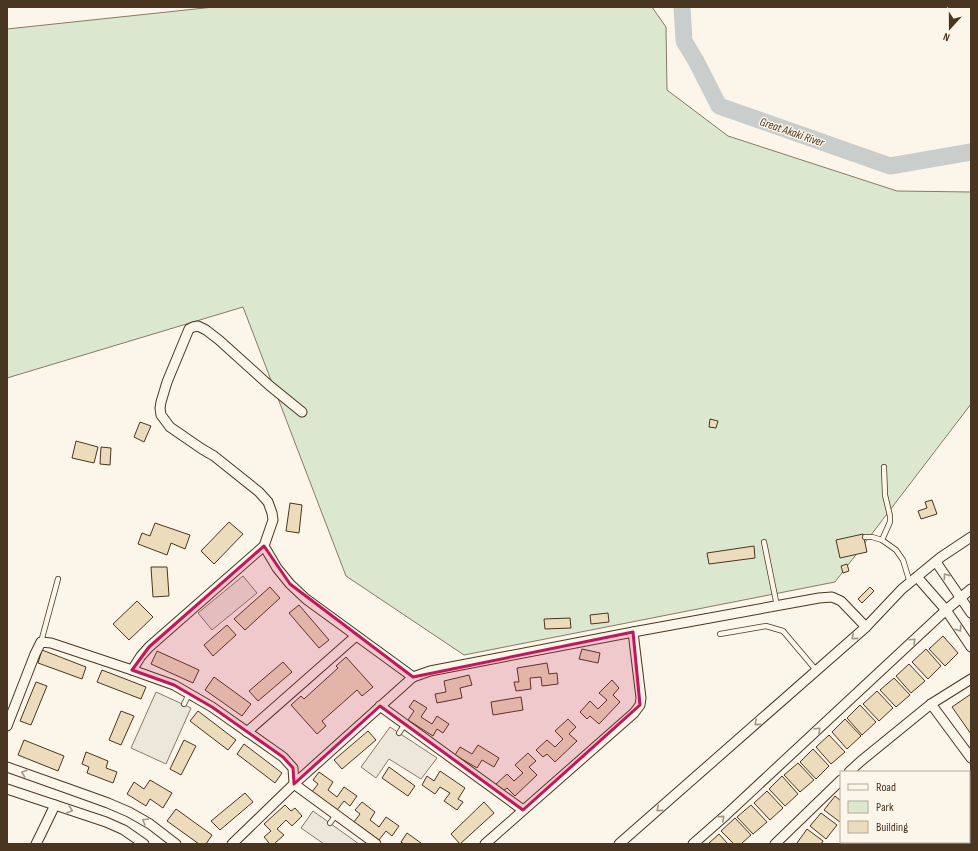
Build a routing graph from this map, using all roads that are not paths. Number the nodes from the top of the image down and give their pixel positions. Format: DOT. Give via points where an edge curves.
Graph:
graph roads {
  1 [pos="302,412"];
  2 [pos="884,467"];
  3 [pos="865,537"];
  4 [pos="971,537"];
  5 [pos="882,540"];
  6 [pos="764,542"];
  7 [pos="264,546"];
  8 [pos="936,562"];
  9 [pos="58,579"];
  10 [pos="913,580"];
  11 [pos="971,589"];
  12 [pos="960,597"];
  13 [pos="777,606"];
  14 [pos="946,610"];
  15 [pos="971,613"];
  16 [pos="866,627"];
  17 [pos="633,632"];
  18 [pos="720,634"];
  19 [pos="356,636"];
  20 [pos="41,642"];
  21 [pos="971,647"];
  22 [pos="132,670"];
  23 [pos="816,670"];
  24 [pos="413,677"];
  25 [pos="971,679"];
  26 [pos="189,694"];
  27 [pos="184,704"];
  28 [pos="931,704"];
  29 [pos="380,706"];
  30 [pos="405,724"];
  31 [pos="7,726"];
  32 [pos="247,732"];
  33 [pos="399,733"];
  34 [pos="971,758"];
  35 [pos="7,767"];
  36 [pos="850,771"];
  37 [pos="840,781"];
  38 [pos="294,784"];
  39 [pos="7,789"];
  40 [pos="54,805"];
  41 [pos="523,810"];
  42 [pos="336,815"];
  43 [pos="330,823"];
  44 [pos="36,844"];
  45 [pos="144,844"];
  46 [pos="176,844"];
  47 [pos="232,844"];
  48 [pos="376,844"];
  49 [pos="485,844"];
  50 [pos="619,844"];
  51 [pos="693,844"];
  52 [pos="775,844"];
  1 -- 7 [label="street" via="206,330 198,326 189,329 167,382 160,415 170,427 214,456 268,502 273,520"];
  2 -- 5 [label="lane" via="885,495 890,522"];
  3 -- 5 [label="lane"];
  4 -- 8 [label="street"];
  5 -- 10 [label="lane" via="900,555"];
  6 -- 13 [label="lane"];
  7 -- 19 [label="street" via="290,584"];
  7 -- 22 [label="street" via="210,598 149,647"];
  8 -- 10 [label="street"];
  12 -- 8 [label="street, one-way"];
  9 -- 20 [label="lane"];
  10 -- 14 [label="street"];
  10 -- 16 [label="street"];
  11 -- 12 [label="street"];
  12 -- 14 [label="street"];
  12 -- 15 [label="street"];
  13 -- 16 [label="street" via="832,597 841,601"];
  13 -- 17 [label="street"];
  14 -- 21 [label="street, one-way"];
  51 -- 14 [label="street, one-way"];
  16 -- 23 [label="street, one-way"];
  17 -- 24 [label="street" via="430,671"];
  17 -- 41 [label="street" via="642,698 640,705 634,714"];
  18 -- 23 [label="lane" via="766,626 783,631"];
  19 -- 24 [label="street"];
  19 -- 32 [label="street"];
  20 -- 22 [label="street"];
  20 -- 31 [label="street"];
  22 -- 26 [label="street" via="174,685"];
  23 -- 50 [label="street, one-way"];
  24 -- 29 [label="street"];
  25 -- 28 [label="street"];
  26 -- 27 [label="lane"];
  26 -- 32 [label="street"];
  28 -- 34 [label="street"];
  28 -- 36 [label="street"];
  29 -- 30 [label="street"];
  29 -- 38 [label="street"];
  30 -- 33 [label="lane"];
  30 -- 41 [label="street"];
  32 -- 38 [label="street" via="293,768"];
  46 -- 35 [label="street, one-way" via="129,812"];
  37 -- 52 [label="street"];
  38 -- 42 [label="street"];
  38 -- 47 [label="street"];
  39 -- 40 [label="street"];
  40 -- 44 [label="street"];
  40 -- 45 [label="street, one-way" via="106,822 124,830"];
  41 -- 49 [label="street"];
  42 -- 43 [label="lane"];
  42 -- 48 [label="street"];
}
